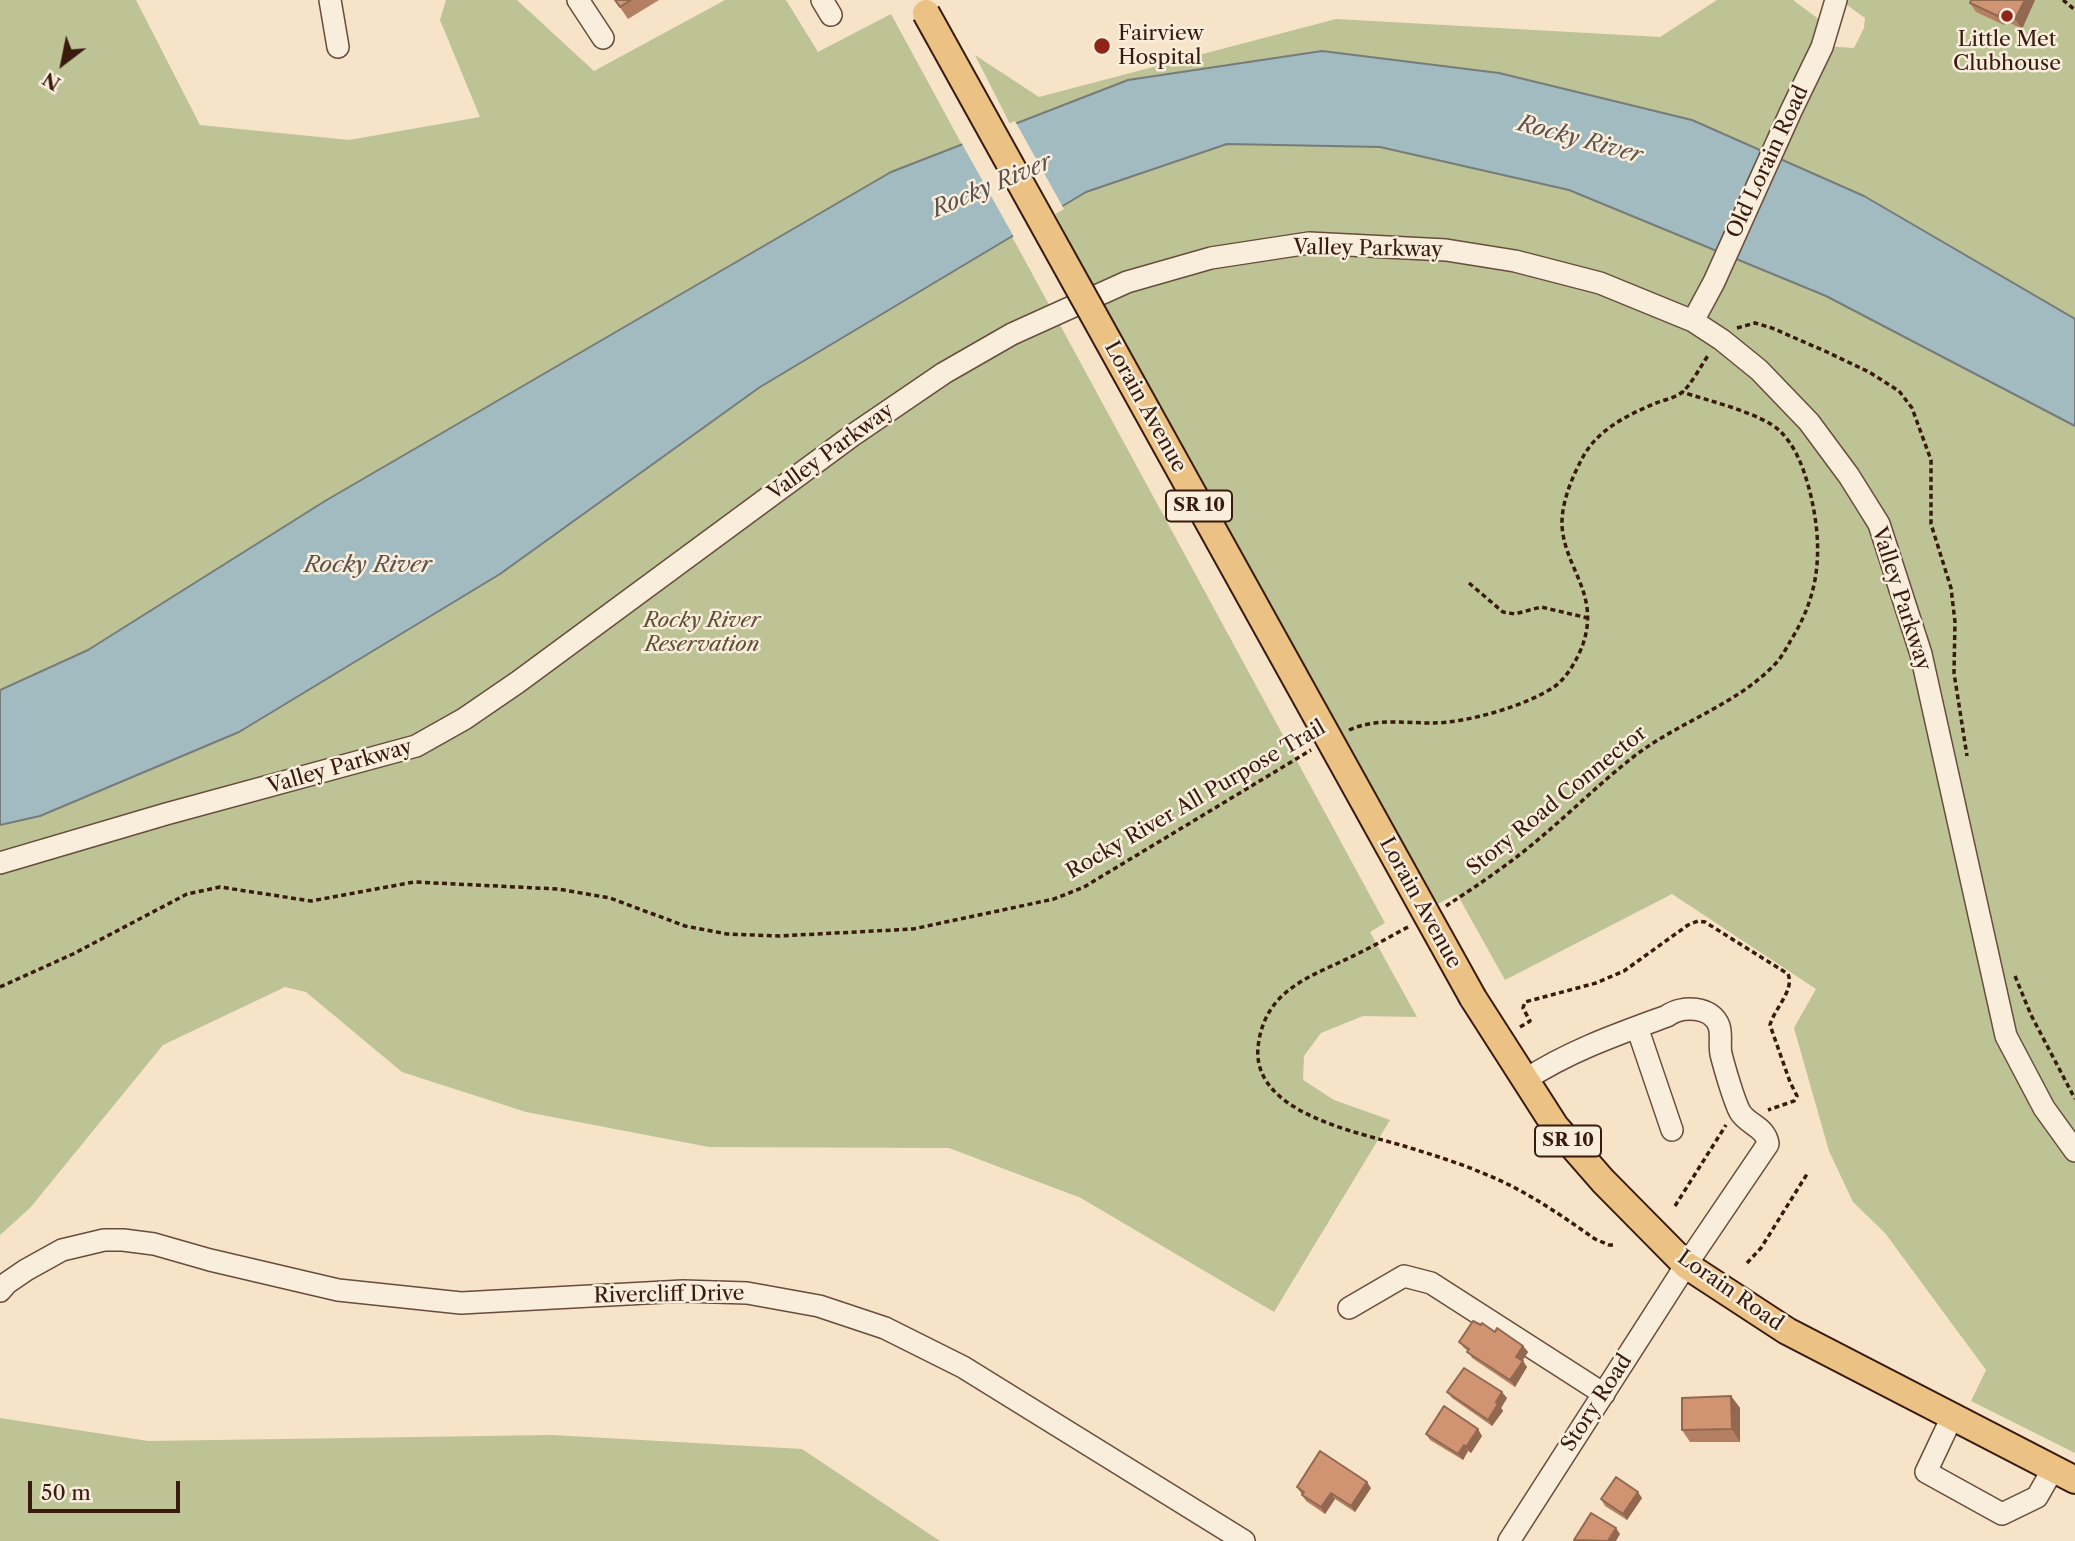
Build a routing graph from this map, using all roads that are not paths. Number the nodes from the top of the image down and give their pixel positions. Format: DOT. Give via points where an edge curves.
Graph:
graph roads {
  1 [pos="330,0"];
  2 [pos="578,0"];
  3 [pos="1836,0"];
  4 [pos="922,6"];
  5 [pos="603,38"];
  6 [pos="338,47"];
  7 [pos="1693,321"];
  8 [pos="0,863"];
  9 [pos="1473,998"];
  10 [pos="1637,1027"];
  11 [pos="1525,1080"];
  12 [pos="1672,1130"];
  13 [pos="2075,1151"];
  14 [pos="1686,1265"];
  15 [pos="0,1291"];
  16 [pos="1349,1308"];
  17 [pos="1604,1394"];
  18 [pos="1952,1417"];
  19 [pos="2064,1475"];
  20 [pos="1244,1541"];
  21 [pos="1509,1541"];
  1 -- 6 [label="street"];
  2 -- 5 [label="street"];
  3 -- 7 [label="street, Old Lorain Road" via="1822,47"];
  4 -- 9 [label="main road, Lorain Avenue / SR 10, bridge"];
  7 -- 8 [label="street, Valley Parkway" via="1600,283 1515,261 1446,250 1309,243 1211,258 1127,282 1012,334 944,373 517,682 416,746"];
  7 -- 13 [label="street, Valley Parkway" via="1759,370 1809,422 1879,524 1921,654 2006,1036 2044,1108"];
  9 -- 11 [label="main road, Lorain Road / SR 10"];
  10 -- 11 [label="street" via="1588,1046"];
  10 -- 12 [label="street"];
  10 -- 14 [label="street, Story Road" via="1682,1010 1713,1016 1740,1112 1767,1137 1768,1144"];
  11 -- 14 [label="main road, Lorain Road / SR 10" via="1563,1135 1603,1181"];
  14 -- 17 [label="street, Story Road"];
  14 -- 18 [label="main road, Lorain Road / SR 10" via="1787,1331"];
  15 -- 20 [label="street, Rivercliff Drive" via="62,1250 104,1240 154,1244 338,1290 461,1303 683,1291 747,1293 819,1306 885,1328 964,1367"];
  16 -- 17 [label="street" via="1404,1276 1418,1278"];
  17 -- 21 [label="street, Story Road"];
  18 -- 19 [label="main road, Lorain Road / SR 10"];
  18 -- 19 [label="street" via="1926,1472 2002,1514 2037,1497"];
}
